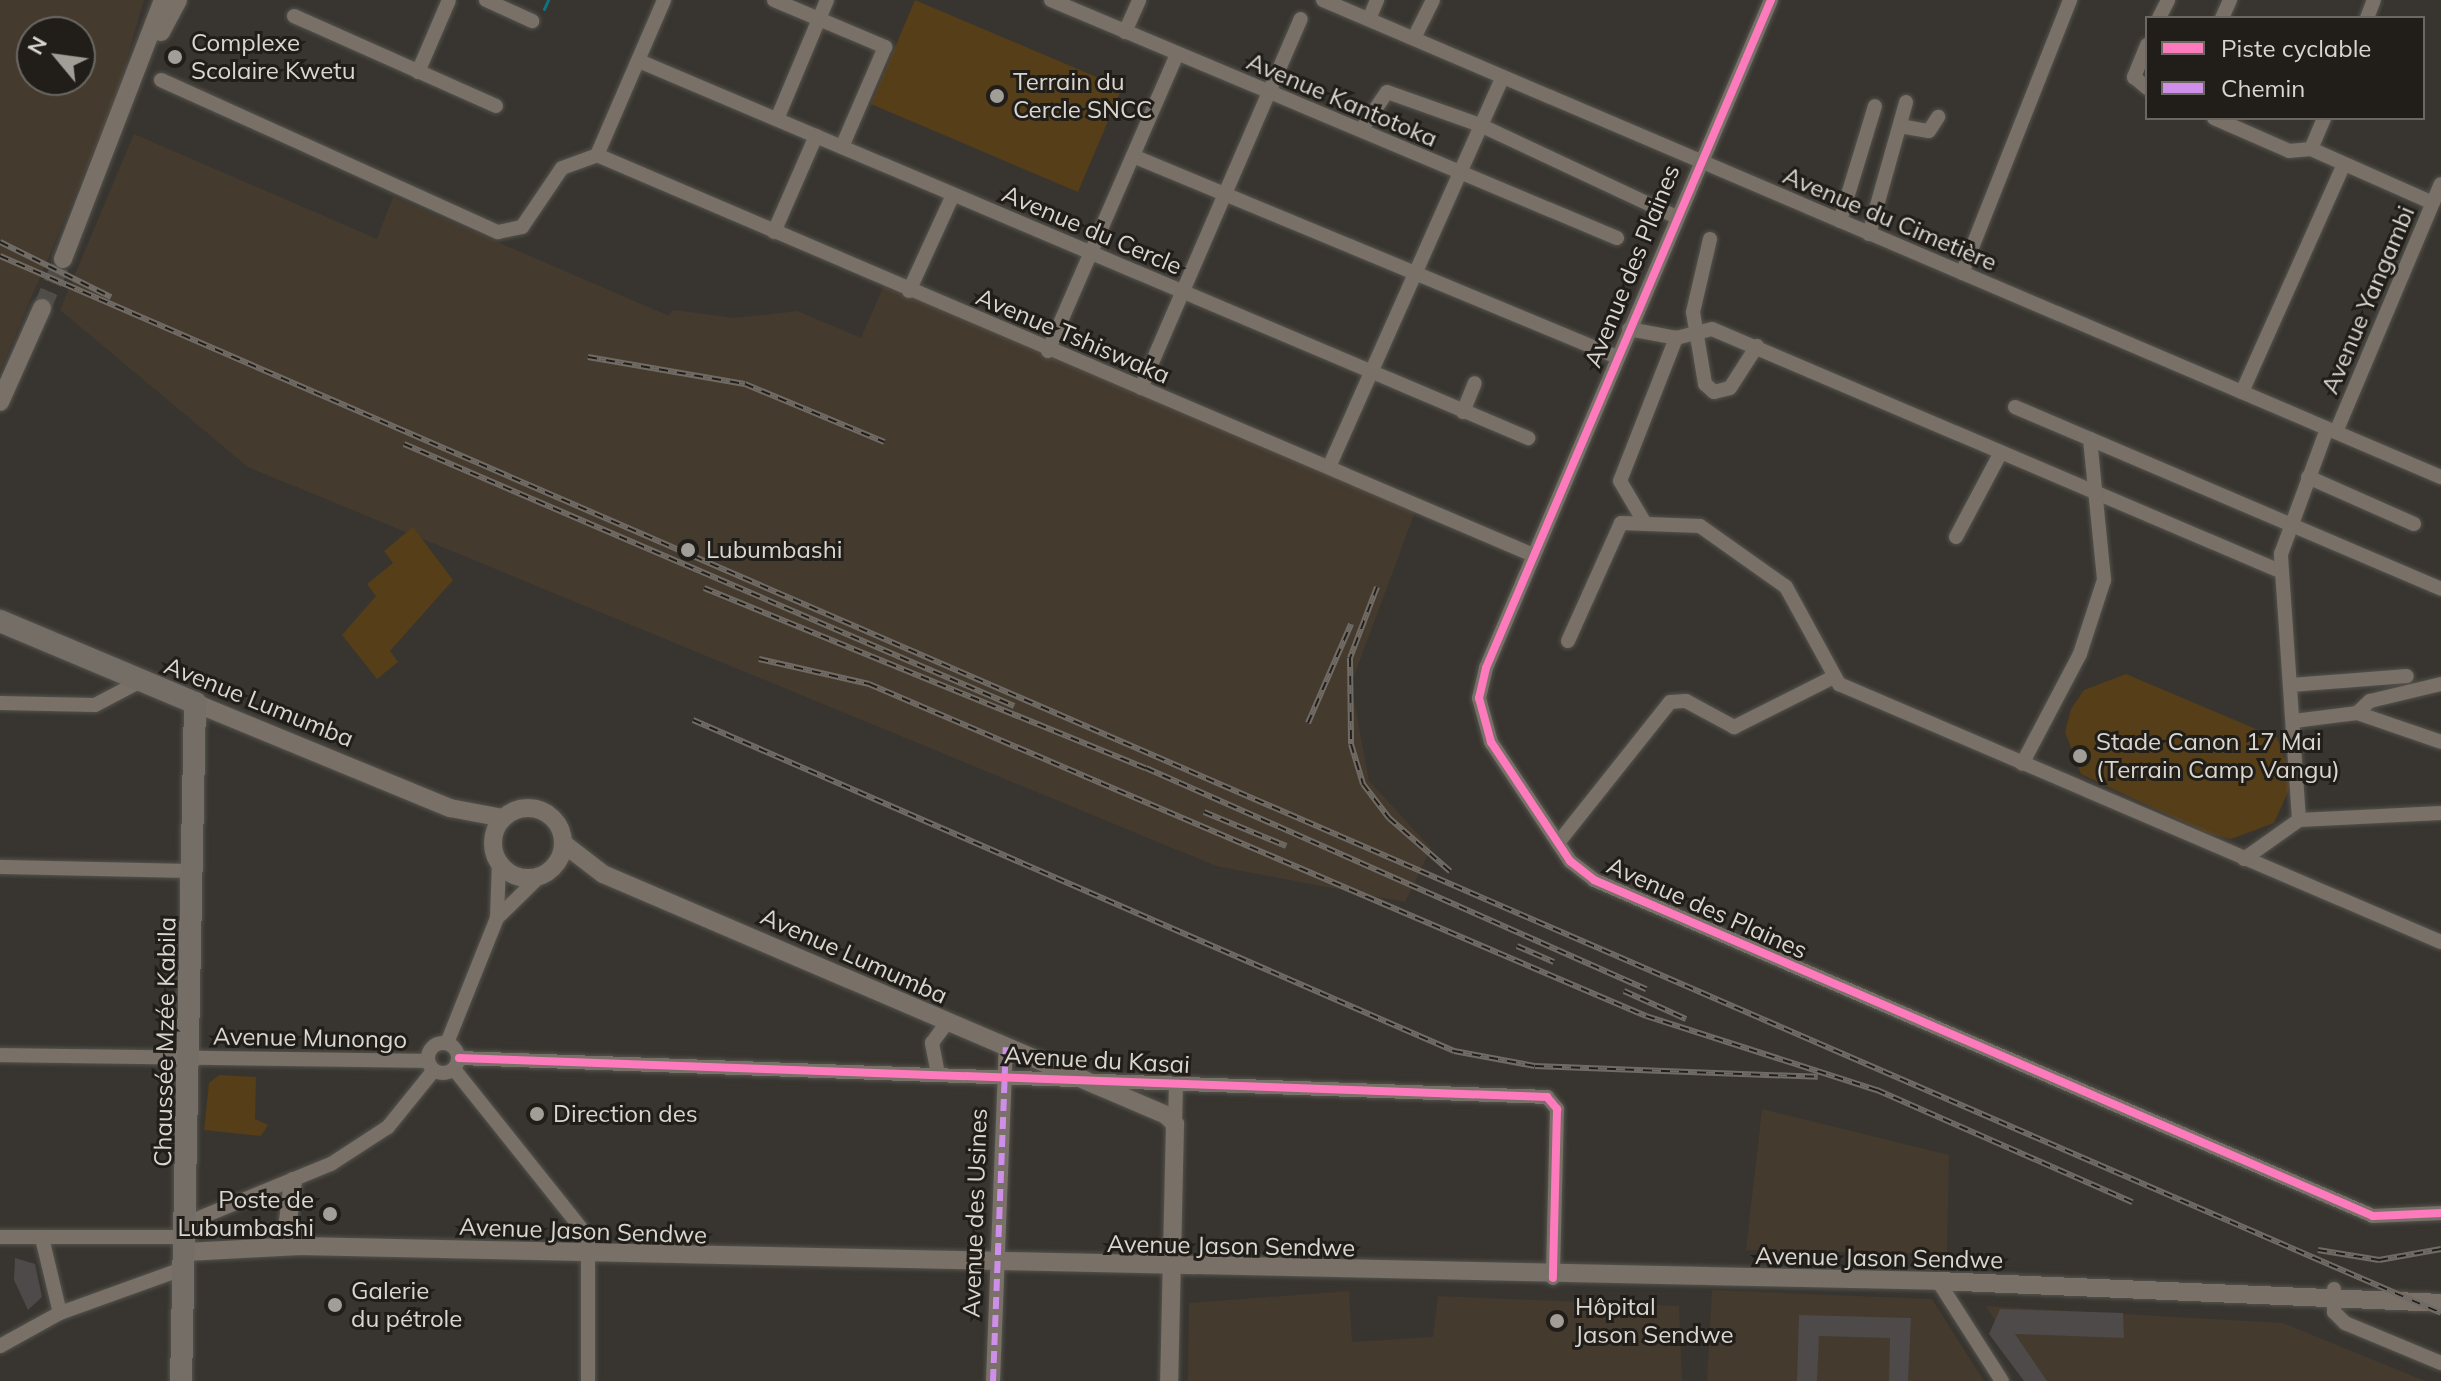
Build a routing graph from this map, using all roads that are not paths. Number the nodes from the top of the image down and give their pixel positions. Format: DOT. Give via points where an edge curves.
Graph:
graph roads {
  1 [pos="163,0"];
  2 [pos="178,0"];
  3 [pos="449,0"];
  4 [pos="486,0"];
  5 [pos="664,0"];
  6 [pos="774,0"];
  7 [pos="827,0"];
  8 [pos="1051,0"];
  9 [pos="1139,0"];
  10 [pos="1323,0"];
  11 [pos="1377,0"];
  12 [pos="1433,0"];
  13 [pos="1771,0"];
  14 [pos="2070,0"];
  15 [pos="294,16"];
  16 [pos="819,19"];
  17 [pos="1301,19"];
  18 [pos="1369,19"];
  19 [pos="532,21"];
  20 [pos="1125,32"];
  21 [pos="1414,38"];
  22 [pos="2145,50"];
  23 [pos="146,54"];
  24 [pos="1177,55"];
  25 [pos="639,61"];
  26 [pos="418,72"];
  27 [pos="1502,78"];
  28 [pos="161,80"];
  29 [pos="2145,86"];
  30 [pos="1269,92"];
  31 [pos="1906,102"];
  32 [pos="496,106"];
  33 [pos="1875,106"];
  34 [pos="1938,117"];
  35 [pos="777,119"];
  36 [pos="2219,120"];
  37 [pos="2323,120"];
  38 [pos="1480,125"];
  39 [pos="1900,126"];
  40 [pos="1361,130"];
  41 [pos="816,136"];
  42 [pos="842,147"];
  43 [pos="2311,149"];
  44 [pos="597,155"];
  45 [pos="1133,156"];
  46 [pos="1697,161"];
  47 [pos="2344,164"];
  48 [pos="1458,174"];
  49 [pos="2441,184"];
  50 [pos="1224,194"];
  51 [pos="953,195"];
  52 [pos="2433,203"];
  53 [pos="1674,216"];
  54 [pos="1840,221"];
  55 [pos="774,232"];
  56 [pos="1869,234"];
  57 [pos="1617,238"];
  58 [pos="1710,239"];
  59 [pos="1090,253"];
  60 [pos="63,259"];
  61 [pos="1962,273"];
  62 [pos="1412,276"];
  63 [pos="909,291"];
  64 [pos="1181,292"];
  65 [pos="42,308"];
  66 [pos="1629,329"];
  67 [pos="1697,330"];
  68 [pos="1676,338"];
  69 [pos="1757,346"];
  70 [pos="1048,351"];
  71 [pos="1617,357"];
  72 [pos="1369,373"];
  73 [pos="1475,383"];
  74 [pos="1141,388"];
  75 [pos="2242,392"];
  76 [pos="0,402"];
  77 [pos="2015,407"];
  78 [pos="1463,412"];
  79 [pos="2332,431"];
  80 [pos="1528,438"];
  81 [pos="2090,439"];
  82 [pos="2001,452"];
  83 [pos="1329,467"];
  84 [pos="2308,477"];
  85 [pos="2441,477"];
  86 [pos="2096,494"];
  87 [pos="1643,520"];
  88 [pos="2289,523"];
  89 [pos="2414,524"];
  90 [pos="1956,537"];
  91 [pos="1533,555"];
  92 [pos="2280,571"];
  93 [pos="2441,589"];
  94 [pos="0,621"];
  95 [pos="1568,641"];
  96 [pos="2407,676"];
  97 [pos="1832,678"];
  98 [pos="141,681"];
  99 [pos="2441,684"];
  100 [pos="2291,685"];
  101 [pos="0,703"];
  102 [pos="195,703"];
  103 [pos="2357,713"];
  104 [pos="2294,721"];
  105 [pos="2441,742"];
  106 [pos="2022,764"];
  107 [pos="450,808"];
  108 [pos="2441,813"];
  109 [pos="503,818"];
  110 [pos="2299,820"];
  111 [pos="493,843"];
  112 [pos="1558,843"];
  113 [pos="564,844"];
  114 [pos="2244,859"];
  115 [pos="499,862"];
  116 [pos="0,867"];
  117 [pos="194,871"];
  118 [pos="544,874"];
  119 [pos="603,874"];
  120 [pos="497,918"];
  121 [pos="2441,942"];
  122 [pos="946,1024"];
  123 [pos="447,1043"];
  124 [pos="1006,1047"];
  125 [pos="0,1055"];
  126 [pos="190,1059"];
  127 [pos="456,1064"];
  128 [pos="431,1066"];
  129 [pos="938,1074"];
  130 [pos="1001,1075"];
  131 [pos="1088,1077"];
  132 [pos="1176,1084"];
  133 [pos="1175,1124"];
  134 [pos="293,1181"];
  135 [pos="2441,1213"];
  136 [pos="0,1237"];
  137 [pos="42,1238"];
  138 [pos="186,1245"];
  139 [pos="300,1246"];
  140 [pos="591,1256"];
  141 [pos="994,1263"];
  142 [pos="1173,1270"];
  143 [pos="1553,1278"];
  144 [pos="1938,1281"];
  145 [pos="2441,1292"];
  146 [pos="2333,1295"];
  147 [pos="2364,1302"];
  148 [pos="2441,1303"];
  149 [pos="60,1313"];
  150 [pos="2360,1329"];
  151 [pos="0,1346"];
  152 [pos="2441,1363"];
  153 [pos="181,1381"];
  154 [pos="588,1381"];
  155 [pos="993,1381"];
  156 [pos="1169,1381"];
  157 [pos="2002,1381"];
  1 -- 23 [label="main road"];
  2 -- 23 [label="main road"];
  3 -- 26 [label="street"];
  4 -- 19 [label="street"];
  5 -- 25 [label="street"];
  6 -- 16 [label="street"];
  7 -- 16 [label="street"];
  8 -- 20 [label="street, Avenue Kantotoka"];
  9 -- 20 [label="street"];
  10 -- 18 [label="street, Avenue du Cimetière"];
  11 -- 18 [label="street"];
  12 -- 21 [label="street"];
  13 -- 46 [label="street, Avenue des Plaines"];
  14 -- 61 [label="street"];
  15 -- 26 [label="street"];
  16 -- 35 [label="street"];
  16 -- 42 [label="street" via="885,47"];
  17 -- 30 [label="street"];
  18 -- 21 [label="street, Avenue du Cimetière"];
  20 -- 24 [label="street, Avenue Kantotoka"];
  21 -- 27 [label="street, Avenue du Cimetière"];
  22 -- 29 [label="street" via="2134,77"];
  23 -- 60 [label="main road"];
  24 -- 30 [label="street, Avenue Kantotoka"];
  24 -- 45 [label="street"];
  25 -- 35 [label="street, Avenue du Cercle"];
  25 -- 44 [label="street"];
  26 -- 32 [label="street"];
  27 -- 38 [label="street"];
  27 -- 46 [label="street, Avenue du Cimetière"];
  28 -- 44 [label="street" via="498,232 522,227 562,168"];
  30 -- 40 [label="street, Avenue Kantotoka"];
  30 -- 50 [label="street"];
  31 -- 39 [label="street"];
  33 -- 54 [label="street"];
  34 -- 39 [label="street" via="1929,131"];
  35 -- 41 [label="street, Avenue du Cercle"];
  36 -- 43 [label="street" via="2289,151"];
  37 -- 43 [label="street"];
  38 -- 40 [label="street" via="1382,91"];
  38 -- 48 [label="street"];
  38 -- 53 [label="street"];
  39 -- 56 [label="street"];
  40 -- 48 [label="street, Avenue Kantotoka"];
  41 -- 42 [label="street, Avenue du Cercle"];
  41 -- 55 [label="street"];
  42 -- 51 [label="street, Avenue du Cercle"];
  43 -- 47 [label="street"];
  44 -- 55 [label="street, Avenue Tshiswaka"];
  45 -- 50 [label="street"];
  45 -- 59 [label="street"];
  46 -- 53 [label="street, Avenue des Plaines"];
  46 -- 54 [label="street, Avenue du Cimetière"];
  47 -- 52 [label="street"];
  47 -- 75 [label="street"];
  48 -- 57 [label="street, Avenue Kantotoka"];
  48 -- 62 [label="street"];
  49 -- 52 [label="street, Avenue Yangambi"];
  50 -- 62 [label="street"];
  50 -- 64 [label="street"];
  51 -- 59 [label="street, Avenue du Cercle"];
  51 -- 63 [label="street"];
  52 -- 79 [label="street, Avenue Yangambi"];
  53 -- 66 [label="street, Avenue des Plaines"];
  54 -- 56 [label="street, Avenue du Cimetière"];
  55 -- 63 [label="street, Avenue Tshiswaka"];
  56 -- 61 [label="street, Avenue du Cimetière"];
  58 -- 67 [label="street" via="1693,298"];
  59 -- 64 [label="street, Avenue du Cercle"];
  59 -- 70 [label="street"];
  61 -- 75 [label="street, Avenue du Cimetière"];
  62 -- 71 [label="street"];
  62 -- 72 [label="street"];
  63 -- 70 [label="street, Avenue Tshiswaka"];
  64 -- 72 [label="street, Avenue du Cercle"];
  64 -- 74 [label="street"];
  65 -- 76 [label="main road"];
  66 -- 68 [label="street"];
  66 -- 71 [label="street, Avenue des Plaines"];
  67 -- 68 [label="street"];
  67 -- 69 [label="street"];
  67 -- 69 [label="street" via="1702,374 1714,392 1730,388"];
  68 -- 87 [label="street" via="1620,481"];
  69 -- 82 [label="street"];
  70 -- 74 [label="street, Avenue Tshiswaka"];
  71 -- 91 [label="street, Avenue des Plaines"];
  72 -- 78 [label="street, Avenue du Cercle"];
  72 -- 83 [label="street"];
  73 -- 78 [label="street"];
  74 -- 83 [label="street, Avenue Tshiswaka"];
  75 -- 79 [label="street, Avenue du Cimetière"];
  77 -- 81 [label="street"];
  78 -- 80 [label="street, Avenue du Cercle"];
  79 -- 84 [label="street, Avenue Yangambi"];
  79 -- 85 [label="street, Avenue du Cimetière"];
  81 -- 86 [label="street"];
  81 -- 88 [label="street"];
  82 -- 86 [label="street"];
  82 -- 90 [label="street"];
  83 -- 91 [label="street, Avenue Tshiswaka"];
  84 -- 88 [label="street, Avenue Yangambi"];
  84 -- 89 [label="street"];
  86 -- 92 [label="street"];
  86 -- 106 [label="street" via="2103,593"];
  87 -- 95 [label="street" via="1617,528"];
  87 -- 97 [label="street" via="1700,526 1780,581"];
  88 -- 92 [label="street, Avenue Yangambi"];
  88 -- 93 [label="street"];
  91 -- 112 [label="street, Avenue des Plaines" via="1486,668 1480,709 1491,742"];
  92 -- 100 [label="street, Avenue Yangambi"];
  94 -- 98 [label="highway, Avenue Lumumba"];
  96 -- 100 [label="street"];
  97 -- 106 [label="street"];
  97 -- 112 [label="street" via="1734,727 1686,701 1670,702"];
  98 -- 101 [label="street" via="95,705"];
  98 -- 102 [label="highway, Avenue Lumumba"];
  99 -- 103 [label="street" via="2370,701"];
  100 -- 104 [label="street, Avenue Yangambi"];
  102 -- 107 [label="main road, Avenue Lumumba"];
  102 -- 117 [label="highway, Chaussée Mzée Kabila"];
  103 -- 104 [label="street"];
  103 -- 105 [label="street"];
  104 -- 110 [label="street, Avenue Yangambi"];
  106 -- 114 [label="street"];
  107 -- 109 [label="main road, Avenue Lumumba"];
  107 -- 111 [label="main road"];
  108 -- 110 [label="street"];
  109 -- 111 [label="main road"];
  109 -- 113 [label="main road" via="525,807 545,811"];
  110 -- 114 [label="street"];
  111 -- 115 [label="main road"];
  112 -- 135 [label="street, Avenue des Plaines" via="1594,880 2373,1216"];
  113 -- 118 [label="main road"];
  113 -- 119 [label="main road"];
  114 -- 121 [label="street"];
  115 -- 118 [label="main road" via="520,877"];
  115 -- 120 [label="street"];
  116 -- 117 [label="street"];
  117 -- 126 [label="highway, Chaussée Mzée Kabila"];
  118 -- 119 [label="main road"];
  118 -- 120 [label="street"];
  119 -- 122 [label="main road, Avenue Lumumba"];
  120 -- 123 [label="street"];
  122 -- 124 [label="main road, Avenue Lumumba"];
  122 -- 129 [label="street" via="930,1053"];
  123 -- 127 [label="street"];
  123 -- 128 [label="street" via="435,1045"];
  124 -- 130 [label="street, Avenue des Usines"];
  124 -- 131 [label="main road, Avenue Lumumba"];
  125 -- 126 [label="street, Avenue Munongo"];
  126 -- 128 [label="street, Avenue Munongo"];
  126 -- 138 [label="highway, Chaussée Mzée Kabila"];
  127 -- 128 [label="street, Avenue du Kasai"];
  127 -- 129 [label="street, Avenue du Kasai"];
  127 -- 140 [label="street" via="577,1218"];
  128 -- 134 [label="street" via="388,1127"];
  129 -- 130 [label="street, Avenue du Kasai"];
  130 -- 131 [label="street, Avenue du Kasai"];
  130 -- 141 [label="street, Avenue des Usines"];
  131 -- 132 [label="street, Avenue du Kasai"];
  131 -- 133 [label="main road, Avenue Lumumba"];
  132 -- 133 [label="street"];
  132 -- 143 [label="street, Avenue du Kasai" via="1551,1098 1557,1109"];
  133 -- 142 [label="main road"];
  134 -- 138 [label="street"];
  134 -- 139 [label="main road" via="288,1221"];
  136 -- 137 [label="street, Avenue Jason Sendwe"];
  137 -- 138 [label="street, Avenue Jason Sendwe"];
  137 -- 149 [label="street"];
  138 -- 139 [label="main road, Avenue Jason Sendwe"];
  138 -- 149 [label="street"];
  138 -- 153 [label="highway, Chaussée Mzée Kabila"];
  139 -- 140 [label="main road, Avenue Jason Sendwe"];
  140 -- 141 [label="main road, Avenue Jason Sendwe"];
  140 -- 154 [label="street"];
  141 -- 142 [label="main road, Avenue Jason Sendwe"];
  141 -- 155 [label="street, Avenue des Usines"];
  142 -- 143 [label="main road, Avenue Jason Sendwe"];
  142 -- 156 [label="main road"];
  143 -- 144 [label="main road, Avenue Jason Sendwe"];
  144 -- 146 [label="main road, Avenue Jason Sendwe"];
  144 -- 157 [label="street"];
  145 -- 146 [label="main road, Avenue Jason Sendwe"];
  146 -- 147 [label="main road, Avenue Jason Sendwe"];
  146 -- 150 [label="street" via="2339,1318"];
  147 -- 148 [label="main road, Avenue Jason Sendwe"];
  147 -- 150 [label="street" via="2352,1316"];
  149 -- 151 [label="street"];
  150 -- 152 [label="street"];
}
